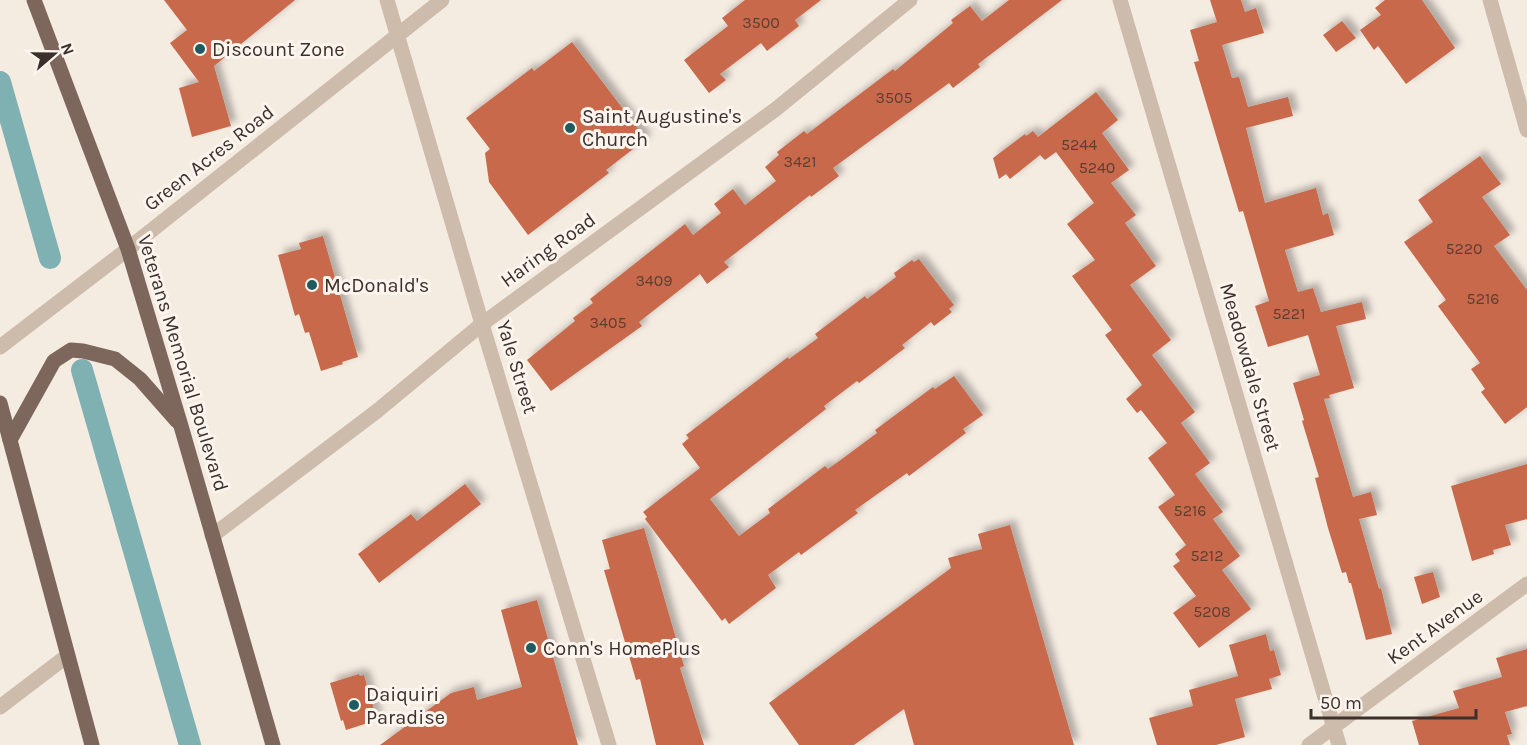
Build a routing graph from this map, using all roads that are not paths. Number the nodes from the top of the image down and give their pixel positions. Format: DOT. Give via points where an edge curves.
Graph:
graph roads {
  1 [pos="34,0"];
  2 [pos="387,0"];
  3 [pos="442,0"];
  4 [pos="910,0"];
  5 [pos="1120,0"];
  6 [pos="1490,0"];
  7 [pos="397,35"];
  8 [pos="1527,130"];
  9 [pos="128,249"];
  10 [pos="482,324"];
  11 [pos="0,347"];
  12 [pos="0,403"];
  13 [pos="181,426"];
  14 [pos="10,440"];
  15 [pos="212,536"];
  16 [pos="1527,584"];
  17 [pos="67,656"];
  18 [pos="0,707"];
  19 [pos="1334,727"];
  20 [pos="92,745"];
  21 [pos="273,745"];
  22 [pos="609,745"];
  23 [pos="1309,745"];
  24 [pos="1339,745"];
  1 -- 9 [label="main road, Veterans Memorial Boulevard"];
  2 -- 7 [label="street, Yale Street"];
  3 -- 7 [label="street, Green Acres Road"];
  4 -- 10 [label="street, Haring Road" via="776,109"];
  5 -- 19 [label="street, Meadowdale Street"];
  6 -- 8 [label="street"];
  7 -- 9 [label="street, Green Acres Road"];
  7 -- 10 [label="street, Yale Street"];
  9 -- 11 [label="street, Green Acres Road"];
  9 -- 13 [label="main road, Veterans Memorial Boulevard"];
  10 -- 15 [label="street, Haring Road" via="377,411"];
  10 -- 22 [label="street, Yale Street"];
  12 -- 14 [label="main road"];
  13 -- 14 [label="main road" via="140,379 115,359 71,350 54,361"];
  13 -- 15 [label="main road, Veterans Memorial Boulevard"];
  14 -- 17 [label="main road"];
  15 -- 21 [label="main road, Veterans Memorial Boulevard"];
  16 -- 19 [label="street, Kent Avenue"];
  17 -- 18 [label="street"];
  17 -- 20 [label="main road"];
  19 -- 23 [label="street, Kent Avenue"];
  19 -- 24 [label="street, Meadowdale Street"];
}
